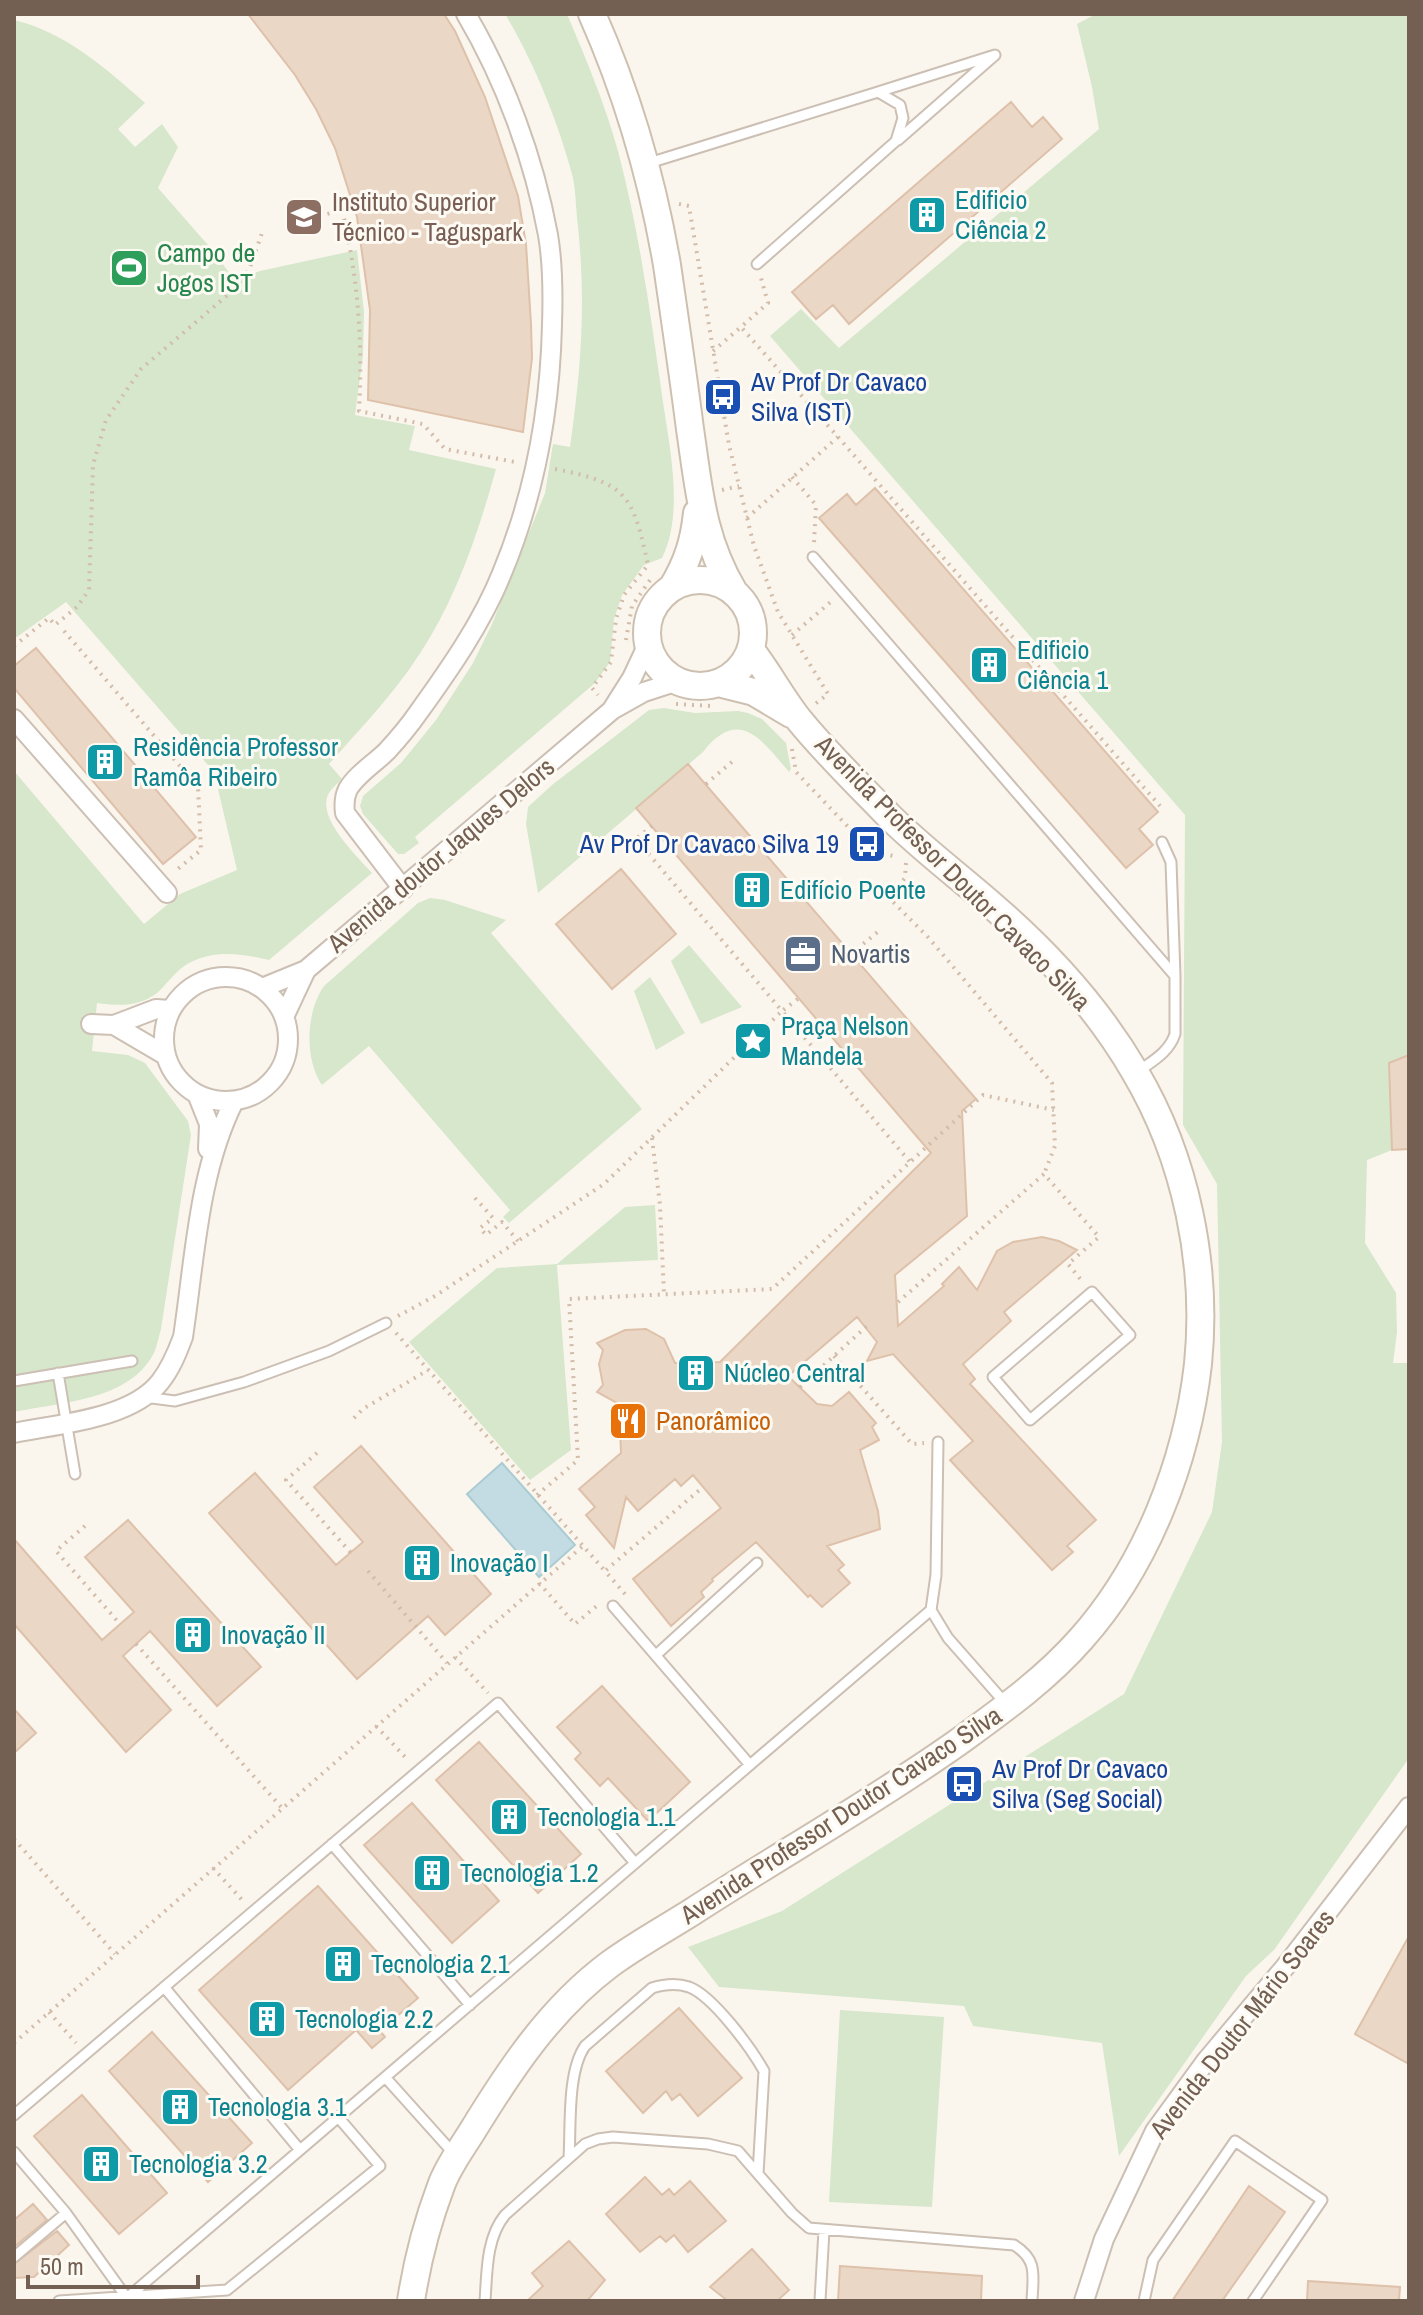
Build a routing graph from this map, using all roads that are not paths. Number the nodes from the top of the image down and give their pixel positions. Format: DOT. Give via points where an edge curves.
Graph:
graph roads {
  1 [pos="466,14"];
  2 [pos="592,14"];
  3 [pos="878,92"];
  4 [pos="896,141"];
  5 [pos="646,164"];
  6 [pos="757,264"];
  7 [pos="699,494"];
  8 [pos="813,557"];
  9 [pos="672,588"];
  10 [pos="734,592"];
  11 [pos="648,644"];
  12 [pos="751,650"];
  13 [pos="672,692"];
  14 [pos="719,694"];
  15 [pos="612,710"];
  16 [pos="798,718"];
  17 [pos="14,719"];
  18 [pos="1162,842"];
  19 [pos="163,888"];
  20 [pos="403,889"];
  21 [pos="306,970"];
  22 [pos="1175,976"];
  23 [pos="262,988"];
  24 [pos="170,1010"];
  25 [pos="284,1017"];
  26 [pos="91,1024"];
  27 [pos="114,1025"];
  28 [pos="165,1055"];
  29 [pos="1136,1073"];
  30 [pos="197,1094"];
  31 [pos="234,1101"];
  32 [pos="207,1175"];
  33 [pos="1092,1292"];
  34 [pos="386,1323"];
  35 [pos="132,1361"];
  36 [pos="58,1373"];
  37 [pos="14,1381"];
  38 [pos="142,1397"];
  39 [pos="66,1423"];
  40 [pos="14,1433"];
  41 [pos="938,1442"];
  42 [pos="75,1474"];
  43 [pos="757,1563"];
  44 [pos="613,1606"];
  45 [pos="931,1610"];
  46 [pos="656,1655"];
  47 [pos="1008,1706"];
  48 [pos="750,1765"];
  49 [pos="1409,1807"];
  50 [pos="332,1844"];
  51 [pos="635,1863"];
  52 [pos="164,1987"];
  53 [pos="470,2005"];
  54 [pos="385,2077"];
  55 [pos="14,2115"];
  56 [pos="338,2117"];
  57 [pos="300,2150"];
  58 [pos="14,2152"];
  59 [pos="456,2157"];
  60 [pos="569,2158"];
  61 [pos="758,2174"];
  62 [pos="66,2213"];
  63 [pos="824,2230"];
  64 [pos="14,2257"];
  65 [pos="127,2298"];
  66 [pos="59,2301"];
  67 [pos="411,2301"];
  68 [pos="485,2301"];
  69 [pos="820,2301"];
  70 [pos="1032,2301"];
  71 [pos="1084,2301"];
  72 [pos="1144,2301"];
  73 [pos="1253,2301"];
  1 -- 20 [label="street" via="528,156 548,236 551,364 537,465 502,574 416,716 348,790 344,802 345,813"];
  2 -- 5 [label="main road"];
  3 -- 4 [label="lane" via="900,105 903,118"];
  3 -- 4 [label="lane" via="995,55"];
  3 -- 5 [label="lane"];
  4 -- 6 [label="lane"];
  5 -- 7 [label="main road" via="666,263"];
  7 -- 9 [label="main road" via="690,552"];
  7 -- 10 [label="main road" via="711,546"];
  8 -- 22 [label="lane"];
  9 -- 10 [label="main road" via="704,580"];
  9 -- 11 [label="main road" via="651,613"];
  10 -- 12 [label="main road" via="752,618"];
  11 -- 13 [label="main road"];
  11 -- 15 [label="street, Avenida doutor Jaques Delors"];
  12 -- 14 [label="main road"];
  12 -- 16 [label="main road, Avenida Professor Doutor Cavaco Silva"];
  13 -- 14 [label="main road" via="691,685"];
  13 -- 15 [label="street, Avenida doutor Jaques Delors" via="644,692"];
  14 -- 16 [label="main road, Avenida Professor Doutor Cavaco Silva" via="754,692"];
  15 -- 20 [label="street, Avenida doutor Jaques Delors"];
  16 -- 29 [label="main road, Avenida Professor Doutor Cavaco Silva" via="892,818 1060,971"];
  17 -- 19 [label="street"];
  18 -- 22 [label="lane" via="1172,873"];
  20 -- 21 [label="street, Avenida doutor Jaques Delors"];
  21 -- 23 [label="street, Avenida doutor Jaques Delors"];
  21 -- 25 [label="street"];
  22 -- 29 [label="lane" via="1172,1042"];
  23 -- 24 [label="street" via="237,978 211,978 187,990"];
  23 -- 25 [label="street"];
  24 -- 27 [label="street" via="156,1009"];
  24 -- 28 [label="street"];
  25 -- 31 [label="street" via="287,1054 277,1075 262,1091"];
  26 -- 27 [label="street"];
  27 -- 28 [label="street"];
  28 -- 30 [label="street" via="172,1071"];
  29 -- 47 [label="main road, Avenida Professor Doutor Cavaco Silva" via="1178,1167 1191,1224 1201,1333 1194,1393 1180,1457 1135,1559 1084,1636"];
  30 -- 31 [label="street"];
  30 -- 32 [label="street" via="209,1124"];
  31 -- 32 [label="street" via="218,1133"];
  32 -- 38 [label="street" via="183,1337 174,1362"];
  33 -- 33 [label="lane" via="1130,1335 1030,1420 998,1390 993,1377"];
  34 -- 38 [label="lane" via="329,1351 218,1390 175,1401"];
  35 -- 36 [label="lane"];
  36 -- 37 [label="lane"];
  36 -- 39 [label="lane"];
  38 -- 39 [label="street" via="131,1405"];
  39 -- 40 [label="street"];
  39 -- 42 [label="lane"];
  41 -- 45 [label="lane"];
  43 -- 46 [label="lane"];
  44 -- 46 [label="lane"];
  45 -- 47 [label="lane" via="948,1638"];
  45 -- 48 [label="lane"];
  46 -- 48 [label="lane"];
  47 -- 59 [label="main road, Avenida Professor Doutor Cavaco Silva" via="907,1778 609,1965 554,2014 506,2076"];
  48 -- 51 [label="lane"];
  49 -- 71 [label="street, Avenida Doutor Mário Soares" via="1162,2121 1104,2239"];
  50 -- 51 [label="lane" via="498,1703"];
  50 -- 52 [label="lane"];
  50 -- 53 [label="lane"];
  51 -- 53 [label="lane"];
  52 -- 55 [label="lane"];
  52 -- 57 [label="lane"];
  53 -- 54 [label="lane"];
  54 -- 56 [label="lane"];
  54 -- 59 [label="lane"];
  56 -- 57 [label="lane"];
  56 -- 65 [label="lane" via="380,2166 227,2290"];
  57 -- 65 [label="lane"];
  58 -- 62 [label="lane"];
  59 -- 67 [label="main road, Avenida Professor Doutor Cavaco Silva" via="442,2180"];
  60 -- 61 [label="lane" via="585,2144 613,2137 708,2144 738,2151"];
  60 -- 61 [label="lane" via="574,2075 585,2046 652,1988 679,1984 713,2006 764,2071"];
  60 -- 68 [label="lane" via="496,2226"];
  61 -- 63 [label="lane" via="809,2228"];
  62 -- 64 [label="lane"];
  62 -- 65 [label="lane"];
  63 -- 69 [label="lane"];
  63 -- 70 [label="lane" via="1014,2245 1027,2253 1033,2269"];
  65 -- 66 [label="lane"];
  72 -- 73 [label="lane" via="1153,2260 1235,2141 1322,2200"];
}
